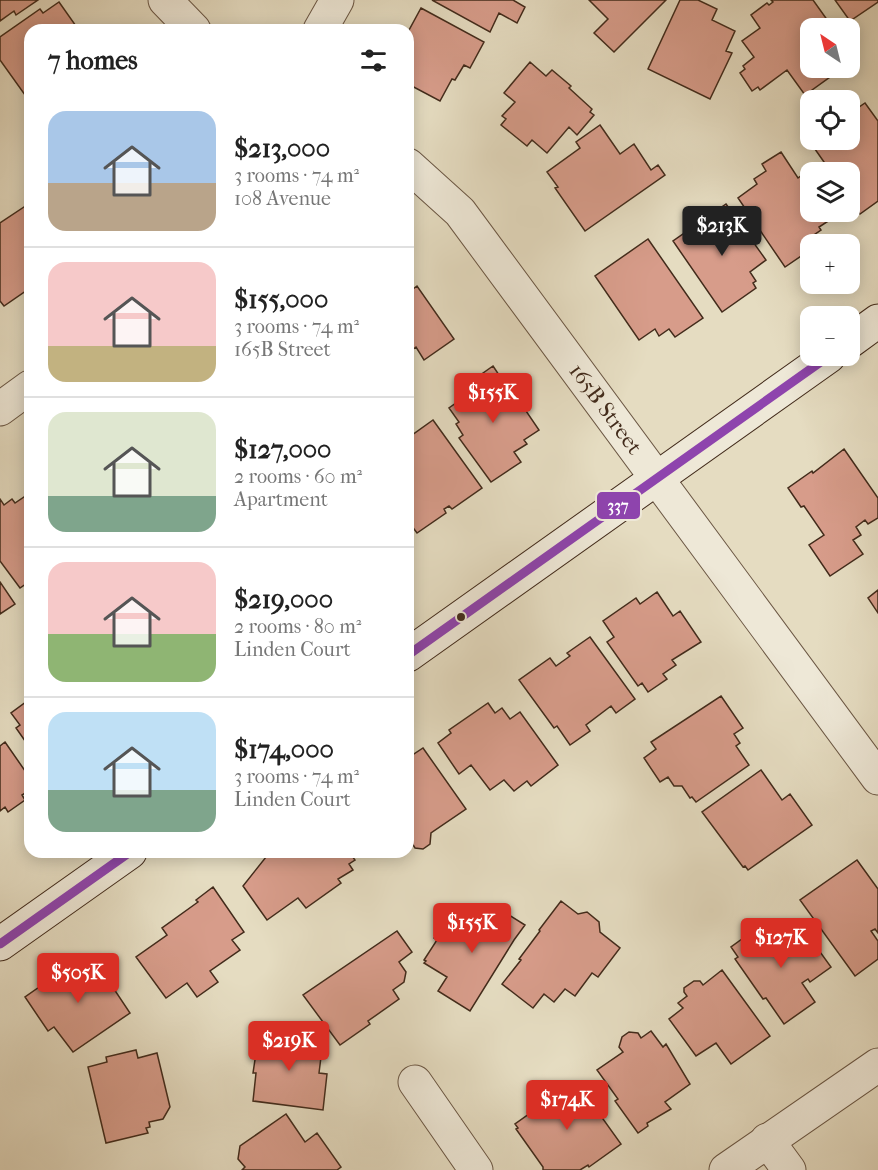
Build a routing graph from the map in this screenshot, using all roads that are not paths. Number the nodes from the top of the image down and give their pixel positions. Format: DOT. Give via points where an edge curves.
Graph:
graph roads {
  1 [pos="165,0"];
  2 [pos="337,0"];
  3 [pos="188,24"];
  4 [pos="323,24"];
  5 [pos="414,170"];
  6 [pos="878,321"];
  7 [pos="860,334"];
  8 [pos="816,366"];
  9 [pos="24,391"];
  10 [pos="0,408"];
  11 [pos="658,478"];
  12 [pos="414,651"];
  13 [pos="878,778"];
  14 [pos="122,858"];
  15 [pos="0,944"];
  16 [pos="878,1065"];
  17 [pos="415,1082"];
  18 [pos="767,1140"];
  19 [pos="476,1170"];
  20 [pos="726,1170"];
  21 [pos="789,1170"];
  1 -- 3 [label="street"];
  2 -- 4 [label="street"];
  5 -- 11 [label="street, 165B Street" via="460,212"];
  6 -- 7 [label="street"];
  8 -- 11 [label="street"];
  9 -- 10 [label="street"];
  11 -- 12 [label="street"];
  11 -- 13 [label="street, 165B Street"];
  14 -- 15 [label="street"];
  16 -- 18 [label="street"];
  17 -- 19 [label="street"];
  18 -- 20 [label="street"];
  18 -- 21 [label="street"];
}
